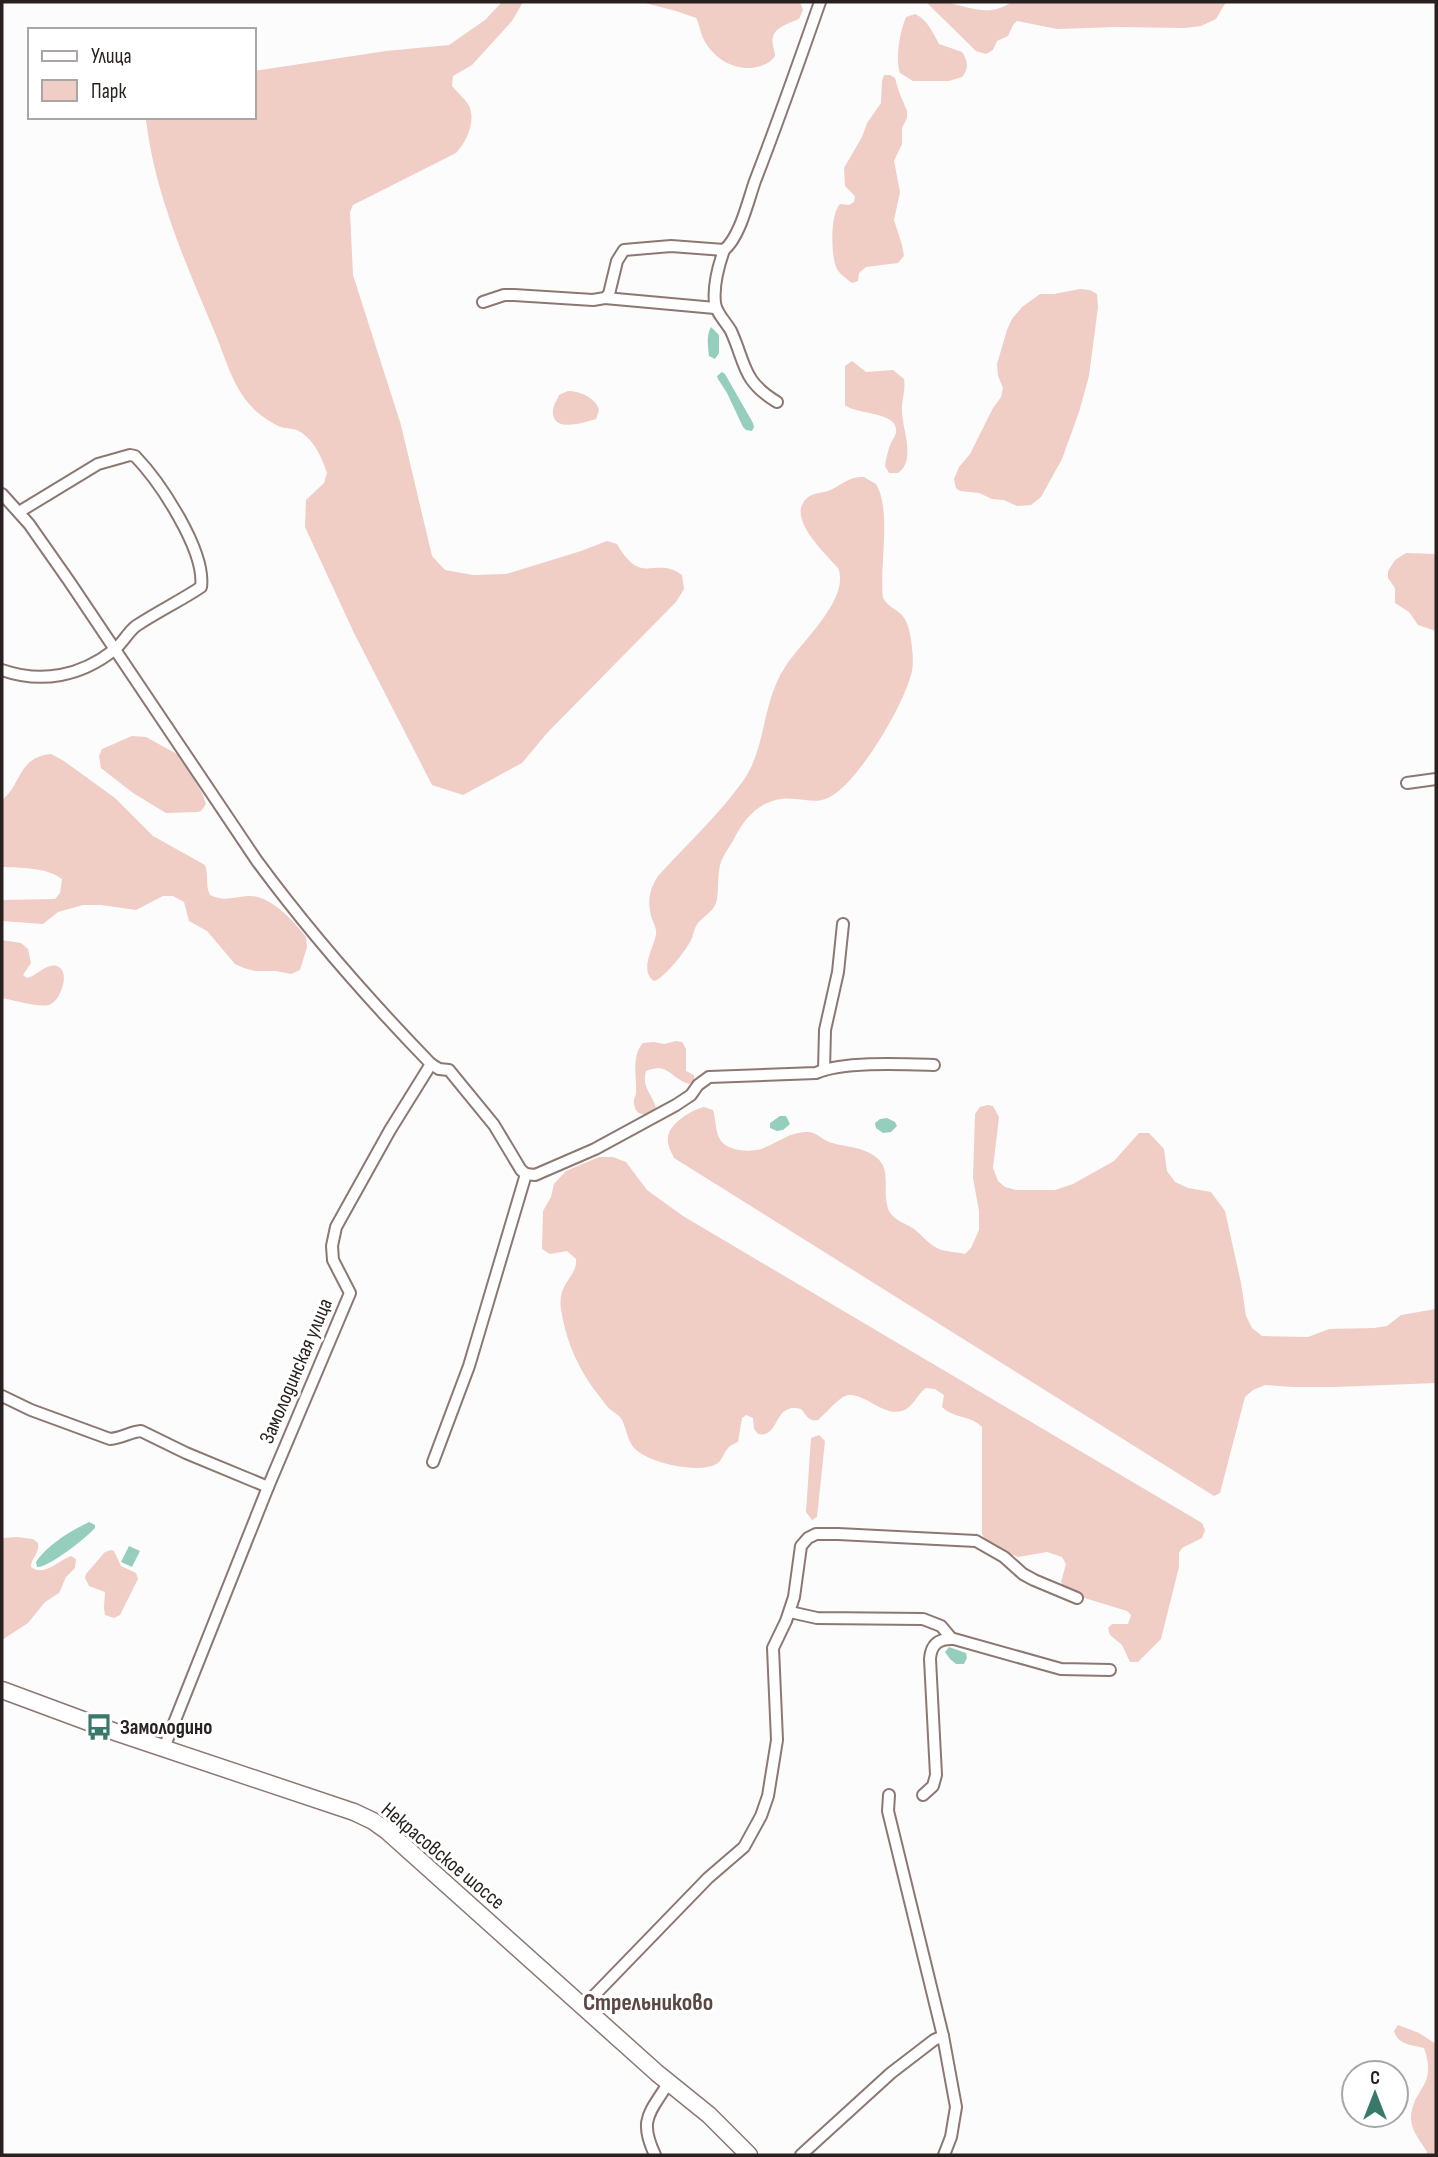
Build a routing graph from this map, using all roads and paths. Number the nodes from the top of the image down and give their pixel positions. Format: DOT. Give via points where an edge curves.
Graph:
graph roads {
  1 [pos="820,2"];
  2 [pos="724,250"];
  3 [pos="605,298"];
  4 [pos="483,302"];
  5 [pos="715,308"];
  6 [pos="777,402"];
  7 [pos="2,494"];
  8 [pos="19,512"];
  9 [pos="115,649"];
  10 [pos="2,670"];
  11 [pos="1436,779"];
  12 [pos="1407,783"];
  13 [pos="843,924"];
  14 [pos="431,1064"];
  15 [pos="934,1065"];
  16 [pos="824,1070"];
  17 [pos="526,1174"];
  18 [pos="2,1396"];
  19 [pos="433,1462"];
  20 [pos="268,1487"];
  21 [pos="1077,1598"];
  22 [pos="790,1612"];
  23 [pos="952,1639"];
  24 [pos="1110,1670"];
  25 [pos="2,1690"];
  26 [pos="164,1748"];
  27 [pos="889,1795"];
  28 [pos="923,1795"];
  29 [pos="584,2006"];
  30 [pos="943,2036"];
  31 [pos="669,2082"];
  32 [pos="655,2155"];
  33 [pos="749,2155"];
  34 [pos="801,2155"];
  35 [pos="944,2155"];
  1 -- 2 [label="street" via="739,225"];
  2 -- 3 [label="street" via="671,246 624,250"];
  2 -- 5 [label="street"];
  3 -- 4 [label="street" via="504,295"];
  3 -- 5 [label="street"];
  5 -- 6 [label="street" via="731,332 748,377"];
  7 -- 8 [label="street"];
  8 -- 9 [label="street"];
  8 -- 9 [label="street" via="98,464 130,455 173,505 200,564 201,587 127,633"];
  9 -- 10 [label="street" via="65,675 28,677"];
  9 -- 14 [label="street" via="289,905"];
  11 -- 12 [label="street"];
  13 -- 16 [label="street" via="825,1030"];
  14 -- 17 [label="street" via="449,1070 464,1087"];
  14 -- 20 [label="street, Замолодинская улица" via="336,1227 333,1260 350,1293"];
  15 -- 16 [label="street"];
  16 -- 17 [label="street" via="709,1077 691,1094 636,1128 569,1161 535,1175"];
  17 -- 19 [label="street" via="469,1366"];
  18 -- 20 [label="street" via="110,1439 141,1430"];
  20 -- 26 [label="street, Замолодинская улица"];
  21 -- 22 [label="street" via="1023,1574 976,1541 816,1534 801,1546"];
  22 -- 23 [label="street" via="817,1618 923,1619 941,1626"];
  22 -- 29 [label="street" via="773,1648 777,1740 761,1816 744,1847"];
  23 -- 24 [label="street" via="1053,1668"];
  23 -- 28 [label="street" via="935,1643 930,1653 936,1775"];
  25 -- 26 [label="street, Некрасовское шоссе"];
  26 -- 29 [label="street, Некрасовское шоссе" via="373,1821"];
  27 -- 30 [label="street" via="888,1811"];
  29 -- 31 [label="street, Некрасовское шоссе"];
  30 -- 34 [label="street" via="891,2073"];
  30 -- 35 [label="street" via="956,2107"];
  31 -- 32 [label="street" via="646,2118"];
  31 -- 33 [label="street, Некрасовское шоссе"];
}
